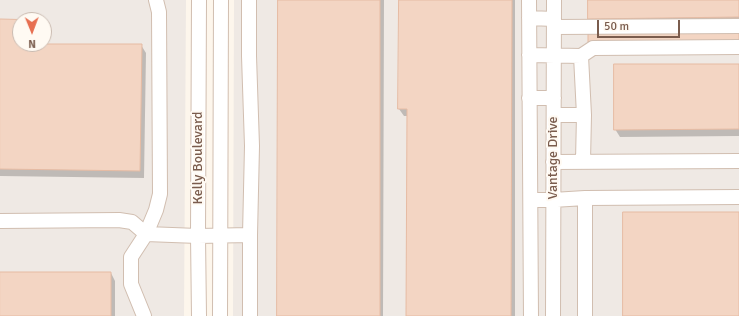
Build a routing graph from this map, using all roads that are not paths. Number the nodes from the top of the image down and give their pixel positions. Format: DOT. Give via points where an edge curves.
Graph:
graph roads {
  1 [pos="156,0"];
  2 [pos="199,0"];
  3 [pos="222,0"];
  4 [pos="249,0"];
  5 [pos="529,0"];
  6 [pos="554,0"];
  7 [pos="529,18"];
  8 [pos="554,23"];
  9 [pos="739,26"];
  10 [pos="739,47"];
  11 [pos="529,55"];
  12 [pos="554,56"];
  13 [pos="582,56"];
  14 [pos="529,98"];
  15 [pos="554,98"];
  16 [pos="554,115"];
  17 [pos="584,115"];
  18 [pos="530,128"];
  19 [pos="553,129"];
  20 [pos="530,154"];
  21 [pos="553,158"];
  22 [pos="739,161"];
  23 [pos="583,162"];
  24 [pos="530,177"];
  25 [pos="553,178"];
  26 [pos="739,197"];
  27 [pos="585,198"];
  28 [pos="531,200"];
  29 [pos="553,200"];
  30 [pos="0,221"];
  31 [pos="531,224"];
  32 [pos="553,224"];
  33 [pos="146,234"];
  34 [pos="250,235"];
  35 [pos="198,236"];
  36 [pos="220,236"];
  37 [pos="553,252"];
  38 [pos="531,253"];
  39 [pos="531,288"];
  40 [pos="553,288"];
  41 [pos="144,316"];
  42 [pos="199,316"];
  43 [pos="220,316"];
  44 [pos="250,316"];
  45 [pos="531,316"];
  46 [pos="553,316"];
  47 [pos="585,316"];
  1 -- 33 [label="street" via="159,12 160,194"];
  2 -- 35 [label="street, Kelly Boulevard"];
  3 -- 36 [label="street, Kelly Boulevard"];
  4 -- 34 [label="street" via="252,146"];
  5 -- 7 [label="street"];
  6 -- 8 [label="street, Vantage Drive"];
  7 -- 8 [label="street"];
  7 -- 11 [label="street"];
  8 -- 9 [label="street"];
  8 -- 12 [label="street, Vantage Drive"];
  10 -- 13 [label="street" via="593,48"];
  11 -- 12 [label="street"];
  11 -- 14 [label="street"];
  12 -- 13 [label="street"];
  12 -- 15 [label="street, Vantage Drive"];
  13 -- 17 [label="street"];
  14 -- 15 [label="street"];
  14 -- 18 [label="street"];
  15 -- 16 [label="street, Vantage Drive"];
  16 -- 17 [label="street"];
  16 -- 19 [label="street, Vantage Drive"];
  17 -- 23 [label="street"];
  18 -- 19 [label="street"];
  18 -- 20 [label="street"];
  19 -- 21 [label="street, Vantage Drive"];
  20 -- 21 [label="street"];
  20 -- 24 [label="street"];
  21 -- 23 [label="street"];
  21 -- 25 [label="street, Vantage Drive"];
  22 -- 23 [label="street"];
  24 -- 25 [label="street"];
  24 -- 28 [label="street"];
  25 -- 29 [label="street, Vantage Drive"];
  26 -- 27 [label="street"];
  27 -- 29 [label="street"];
  27 -- 47 [label="street"];
  28 -- 29 [label="street"];
  28 -- 31 [label="street"];
  29 -- 32 [label="street, Vantage Drive"];
  30 -- 33 [label="street" via="119,220 132,222"];
  31 -- 32 [label="street"];
  31 -- 38 [label="street"];
  32 -- 37 [label="street, Vantage Drive"];
  33 -- 35 [label="street"];
  33 -- 41 [label="street" via="131,257 131,284"];
  34 -- 36 [label="street"];
  34 -- 44 [label="street"];
  35 -- 36 [label="street"];
  35 -- 42 [label="street, Kelly Boulevard"];
  36 -- 43 [label="street, Kelly Boulevard"];
  37 -- 38 [label="street"];
  37 -- 40 [label="street, Vantage Drive"];
  38 -- 39 [label="street"];
  39 -- 40 [label="street"];
  39 -- 45 [label="street"];
  40 -- 46 [label="street, Vantage Drive"];
}
